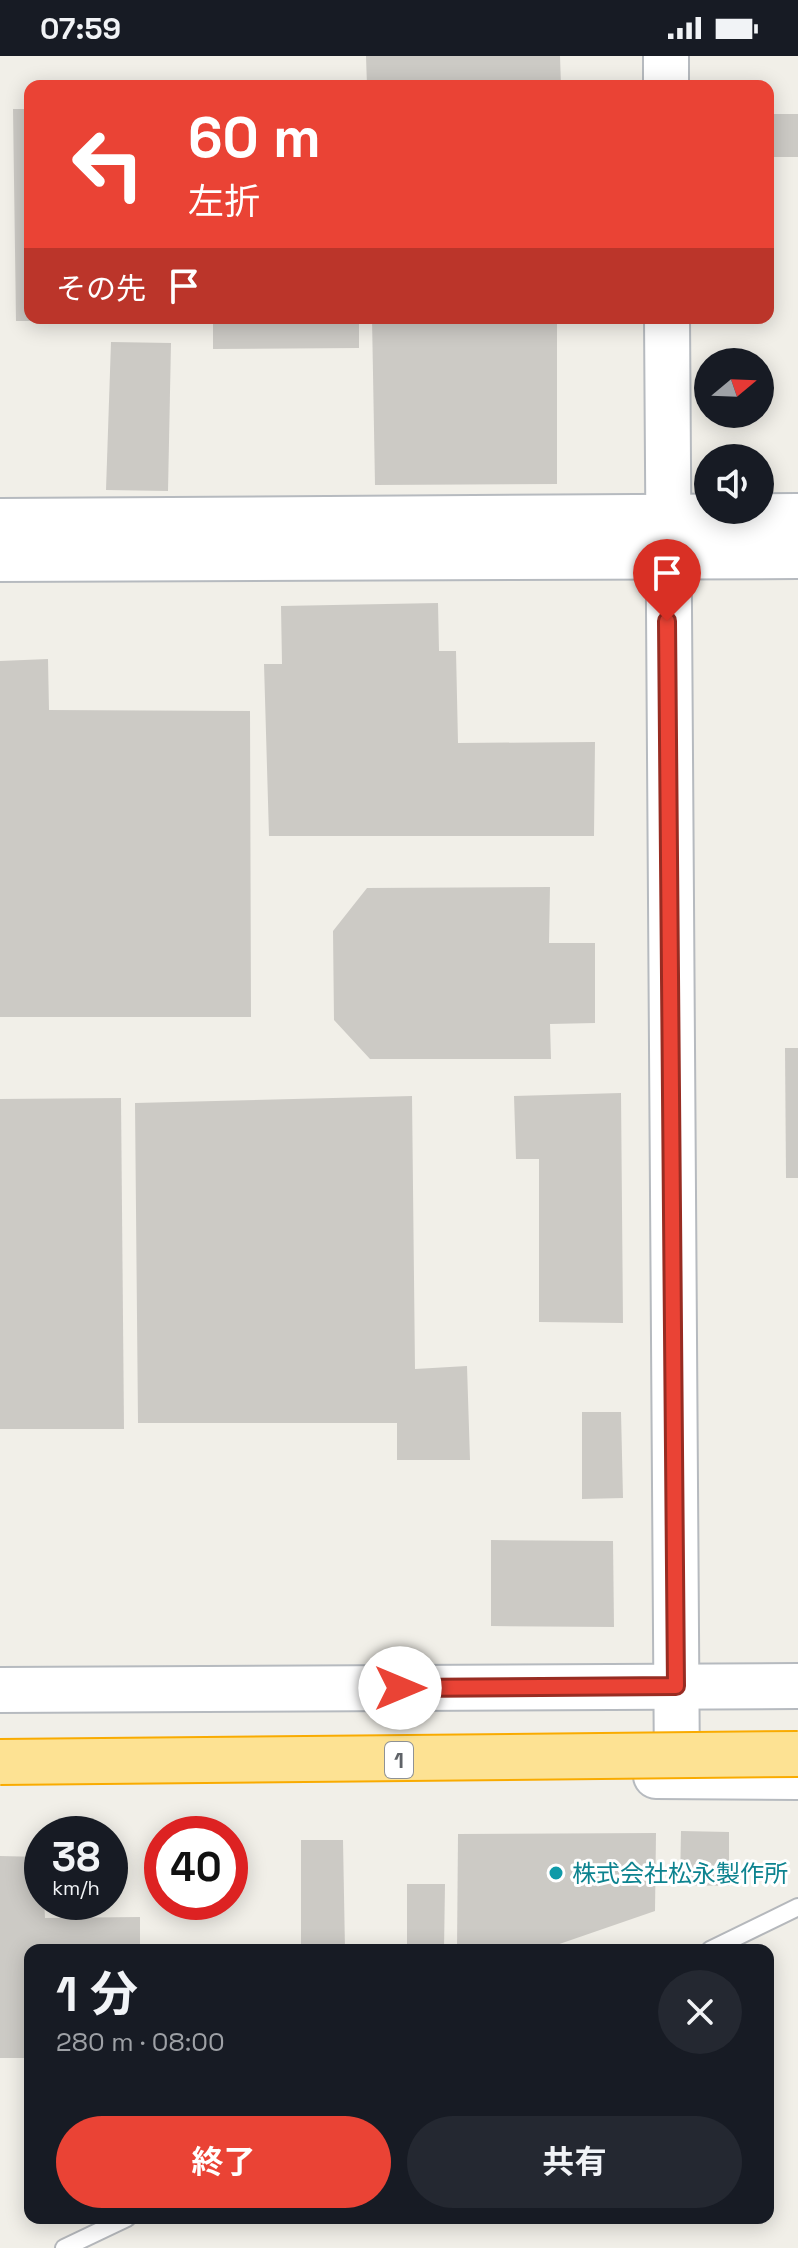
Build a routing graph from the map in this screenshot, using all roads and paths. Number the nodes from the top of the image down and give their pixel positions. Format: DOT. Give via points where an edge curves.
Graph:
graph roads {
  1 [pos="666,56"];
  2 [pos="666,80"];
  3 [pos="667,324"];
  4 [pos="798,516"];
  5 [pos="0,521"];
  6 [pos="667,538"];
  7 [pos="798,556"];
  8 [pos="0,559"];
  9 [pos="676,1686"];
  10 [pos="798,1686"];
  11 [pos="0,1690"];
  12 [pos="798,1754"];
  13 [pos="0,1762"];
  14 [pos="798,1770"];
  15 [pos="0,1773"];
  16 [pos="677,1776"];
  17 [pos="798,1777"];
  18 [pos="0,1780"];
  19 [pos="798,1907"];
  20 [pos="722,1944"];
  21 [pos="114,2224"];
  22 [pos="64,2248"];
  1 -- 2 [label="street"];
  3 -- 6 [label="street"];
  4 -- 6 [label="street"];
  5 -- 6 [label="street"];
  6 -- 7 [label="street"];
  6 -- 8 [label="street"];
  6 -- 9 [label="street"];
  9 -- 10 [label="street"];
  9 -- 11 [label="street"];
  9 -- 16 [label="street"];
  12 -- 13 [label="highway, 1, bridge"];
  14 -- 15 [label="highway, 1"];
  16 -- 17 [label="street"];
  16 -- 18 [label="street"];
  19 -- 20 [label="lane"];
  21 -- 22 [label="lane"];
}
